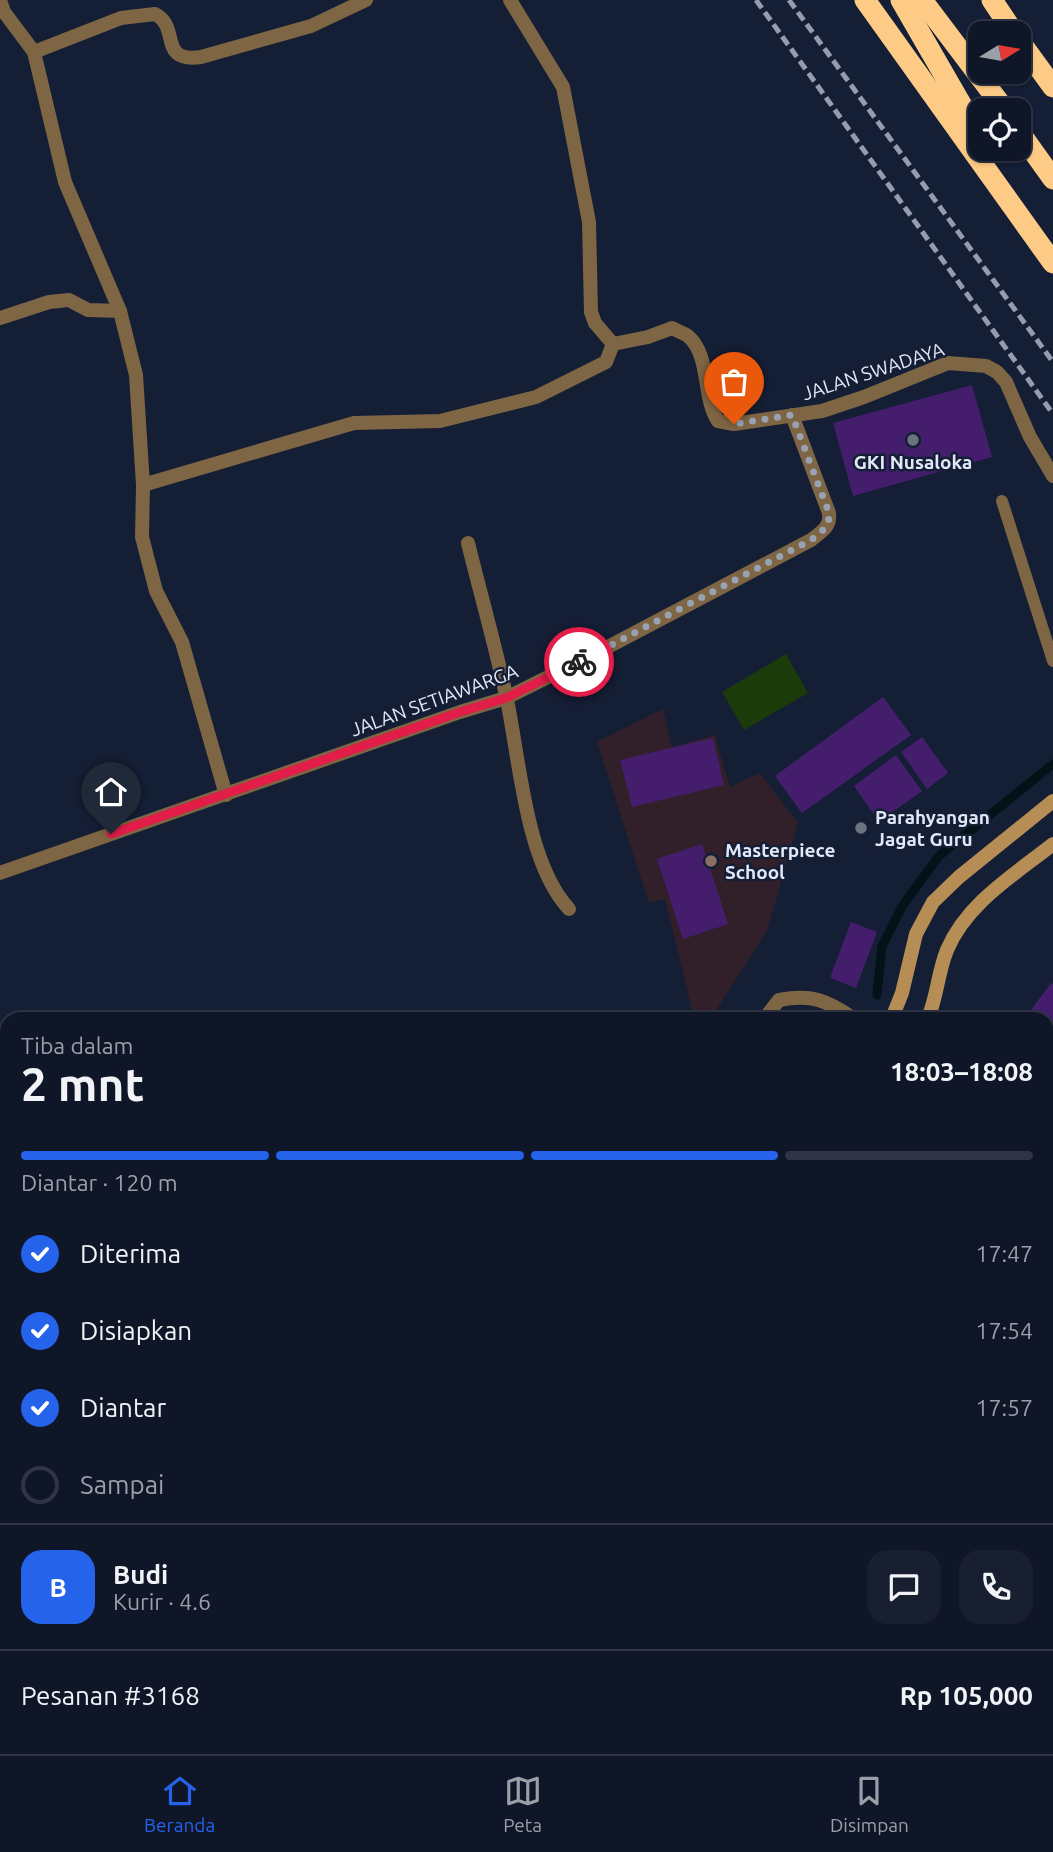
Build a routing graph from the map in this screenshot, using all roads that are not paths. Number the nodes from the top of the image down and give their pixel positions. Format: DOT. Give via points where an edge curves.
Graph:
graph roads {
  1 [pos="0,0"];
  2 [pos="366,0"];
  3 [pos="510,0"];
  4 [pos="865,0"];
  5 [pos="901,0"];
  6 [pos="922,0"];
  7 [pos="992,0"];
  8 [pos="1006,21"];
  9 [pos="34,52"];
  10 [pos="1031,57"];
  11 [pos="1053,87"];
  12 [pos="995,98"];
  13 [pos="968,115"];
  14 [pos="1031,148"];
  15 [pos="994,161"];
  16 [pos="1053,179"];
  17 [pos="1053,263"];
  18 [pos="120,311"];
  19 [pos="0,318"];
  20 [pos="612,344"];
  21 [pos="792,415"];
  22 [pos="1053,476"];
  23 [pos="143,485"];
  24 [pos="1002,501"];
  25 [pos="468,544"];
  26 [pos="1053,661"];
  27 [pos="506,698"];
  28 [pos="226,795"];
  29 [pos="1053,801"];
  30 [pos="1053,844"];
  31 [pos="0,873"];
  32 [pos="569,909"];
  33 [pos="770,1012"];
  34 [pos="844,1012"];
  35 [pos="894,1012"];
  36 [pos="930,1012"];
  1 -- 9 [label="street"];
  2 -- 9 [label="street" via="311,26 201,57 179,56 155,14 121,18"];
  3 -- 20 [label="street" via="563,87 589,222 591,312"];
  4 -- 17 [label="highway"];
  5 -- 13 [label="highway"];
  6 -- 12 [label="highway"];
  7 -- 8 [label="highway"];
  9 -- 18 [label="street" via="65,182"];
  10 -- 11 [label="highway"];
  14 -- 16 [label="highway"];
  15 -- 17 [label="highway"];
  18 -- 19 [label="street" via="88,310 69,300"];
  18 -- 23 [label="street" via="136,375"];
  20 -- 21 [label="street, JALAN SWADAYA" via="672,328 688,337 700,355 711,410 718,421 734,424"];
  20 -- 23 [label="street" via="606,362 536,397 440,421 354,423"];
  21 -- 22 [label="street, JALAN SWADAYA" via="822,411 948,363 986,366 1006,382"];
  21 -- 27 [label="street, JALAN SETIAWARGA" via="829,513 826,527 811,540"];
  23 -- 28 [label="street" via="142,537 156,592 182,642"];
  24 -- 26 [label="lane"];
  25 -- 27 [label="street"];
  27 -- 28 [label="street, JALAN SETIAWARGA"];
  27 -- 32 [label="street" via="539,853 552,887"];
  28 -- 31 [label="street, JALAN SETIAWARGA"];
  29 -- 35 [label="street" via="933,902 916,934"];
  30 -- 36 [label="street" via="980,902 959,926 946,952"];
  33 -- 34 [label="street" via="779,1000 796,997 828,1002"];
}
